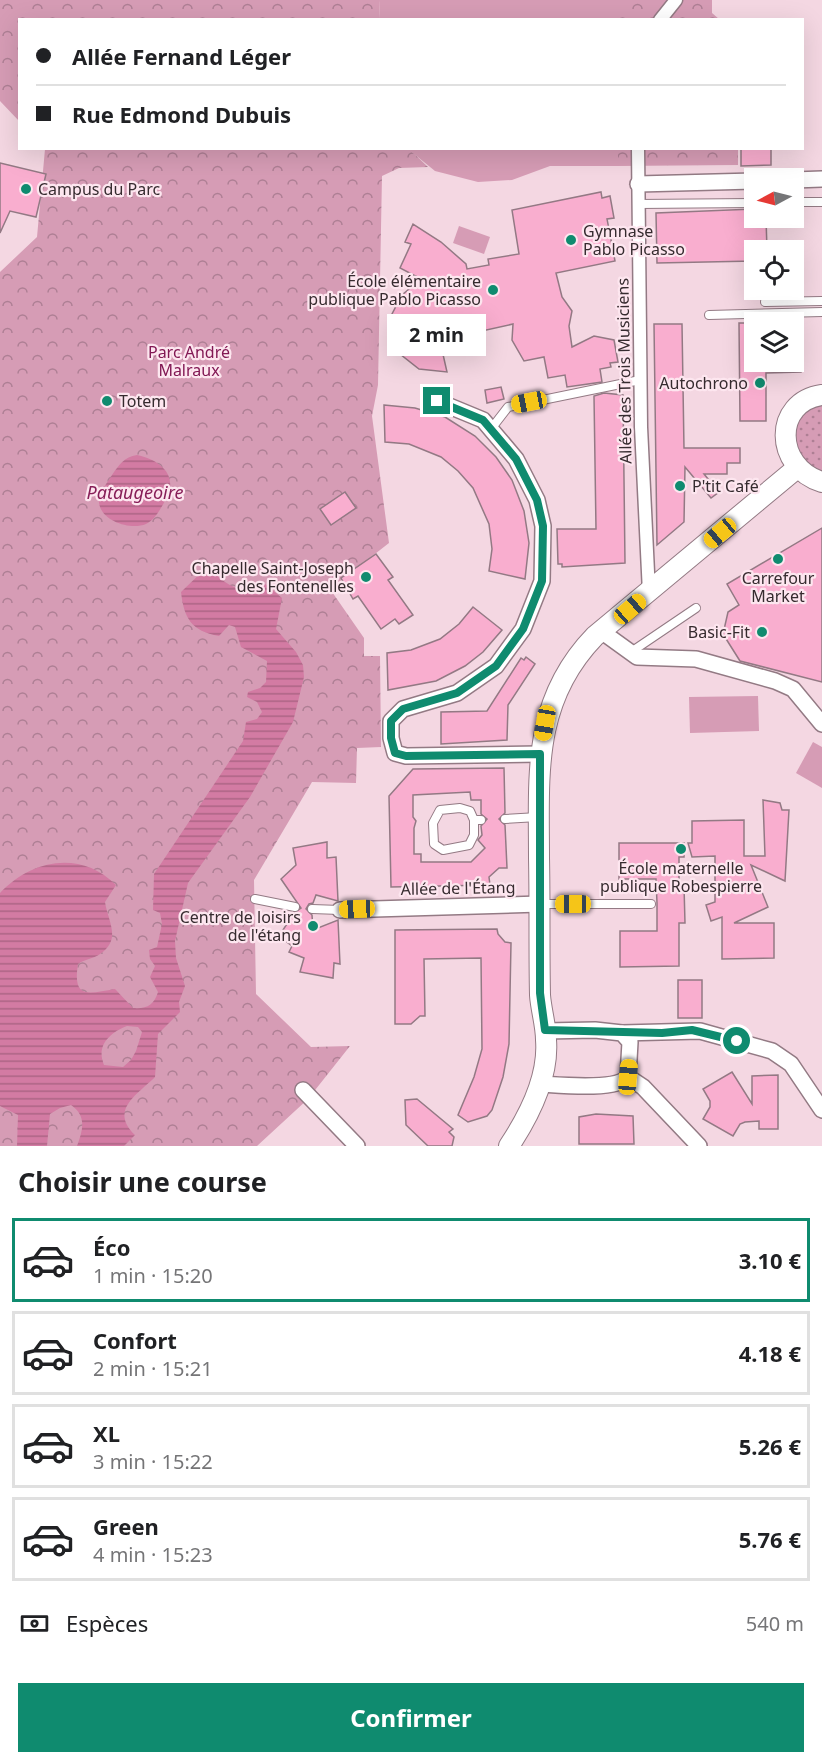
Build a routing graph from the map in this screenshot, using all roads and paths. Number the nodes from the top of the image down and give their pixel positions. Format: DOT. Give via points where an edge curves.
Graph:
graph roads {
  1 [pos="676,0"];
  2 [pos="662,18"];
  3 [pos="638,150"];
  4 [pos="822,179"];
  5 [pos="804,180"];
  6 [pos="744,181"];
  7 [pos="638,184"];
  8 [pos="804,202"];
  9 [pos="822,202"];
  10 [pos="744,203"];
  11 [pos="638,204"];
  12 [pos="822,300"];
  13 [pos="765,302"];
  14 [pos="822,312"];
  15 [pos="708,315"];
  16 [pos="640,380"];
  17 [pos="822,395"];
  18 [pos="437,401"];
  19 [pos="491,429"];
  20 [pos="797,468"];
  21 [pos="822,482"];
  22 [pos="649,593"];
  23 [pos="696,608"];
  24 [pos="601,631"];
  25 [pos="629,653"];
  26 [pos="822,724"];
  27 [pos="540,754"];
  28 [pos="539,816"];
  29 [pos="505,819"];
  30 [pos="478,820"];
  31 [pos="255,899"];
  32 [pos="540,904"];
  33 [pos="651,904"];
  34 [pos="295,907"];
  35 [pos="312,909"];
  36 [pos="340,910"];
  37 [pos="545,1030"];
  38 [pos="622,1033"];
  39 [pos="628,1077"];
  40 [pos="540,1083"];
  41 [pos="303,1090"];
  42 [pos="822,1110"];
  43 [pos="357,1146"];
  44 [pos="509,1146"];
  45 [pos="699,1146"];
  1 -- 2 [label="street"];
  3 -- 7 [label="street, Allée des Trois Musiciens"];
  4 -- 5 [label="street"];
  6 -- 7 [label="street"];
  7 -- 11 [label="street, Allée des Trois Musiciens"];
  8 -- 9 [label="lane"];
  10 -- 11 [label="lane"];
  11 -- 16 [label="street, Allée des Trois Musiciens"];
  12 -- 13 [label="lane"];
  14 -- 15 [label="lane"];
  16 -- 19 [label="lane" via="508,406"];
  16 -- 22 [label="street, Allée des Trois Musiciens"];
  17 -- 20 [label="street" via="798,407 786,428 785,442"];
  18 -- 19 [label="street" via="483,420"];
  19 -- 27 [label="street" via="516,459 537,500 545,544 542,581 523,629 496,666 457,693 403,709 391,721 391,738 395,753 406,756"];
  20 -- 21 [label="street"];
  20 -- 22 [label="street"];
  22 -- 24 [label="street"];
  23 -- 25 [label="lane"];
  24 -- 25 [label="street"];
  24 -- 27 [label="street" via="580,652 560,683 545,723"];
  25 -- 26 [label="street" via="645,659 710,662 775,681 793,689"];
  27 -- 28 [label="street"];
  28 -- 29 [label="lane"];
  28 -- 32 [label="street"];
  30 -- 30 [label="lane" via="470,811 459,808 440,810 433,823 434,844 443,850 470,844"];
  31 -- 34 [label="lane"];
  32 -- 33 [label="lane"];
  32 -- 36 [label="street, Allée de l'Étang"];
  32 -- 37 [label="street"];
  35 -- 36 [label="lane"];
  37 -- 38 [label="street"];
  37 -- 40 [label="street"];
  38 -- 39 [label="street" via="630,1042"];
  38 -- 42 [label="street" via="700,1031 772,1051 791,1064"];
  39 -- 40 [label="street" via="608,1085"];
  39 -- 45 [label="street" via="643,1087"];
  40 -- 44 [label="street"];
  41 -- 43 [label="street"];
}
